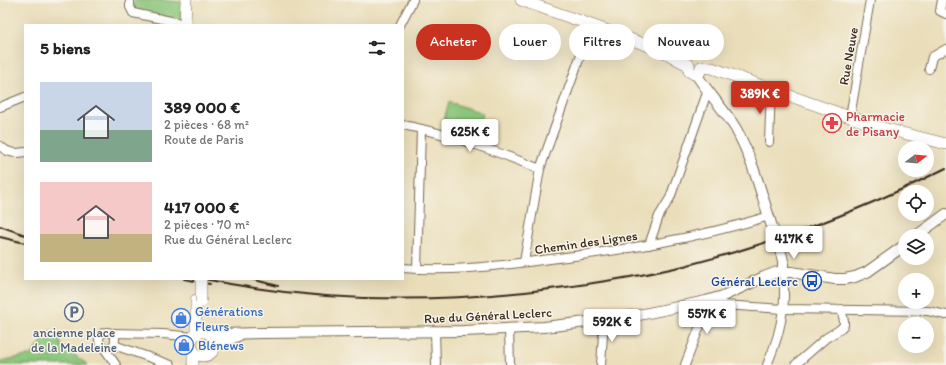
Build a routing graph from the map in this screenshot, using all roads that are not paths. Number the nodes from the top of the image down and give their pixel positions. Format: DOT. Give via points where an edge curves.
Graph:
graph roads {
  1 [pos="130,0"];
  2 [pos="186,0"];
  3 [pos="192,0"];
  4 [pos="413,0"];
  5 [pos="521,0"];
  6 [pos="870,0"];
  7 [pos="942,0"];
  8 [pos="946,14"];
  9 [pos="182,24"];
  10 [pos="187,24"];
  11 [pos="187,24"];
  12 [pos="401,24"];
  13 [pos="586,24"];
  14 [pos="635,41"];
  15 [pos="946,49"];
  16 [pos="579,60"];
  17 [pos="696,69"];
  18 [pos="929,69"];
  19 [pos="771,89"];
  20 [pos="708,90"];
  21 [pos="24,97"];
  22 [pos="0,107"];
  23 [pos="850,117"];
  24 [pos="404,125"];
  25 [pos="421,129"];
  26 [pos="769,142"];
  27 [pos="946,144"];
  28 [pos="0,146"];
  29 [pos="24,152"];
  30 [pos="540,169"];
  31 [pos="946,214"];
  32 [pos="769,216"];
  33 [pos="926,229"];
  34 [pos="649,245"];
  35 [pos="898,250"];
  36 [pos="524,262"];
  37 [pos="404,268"];
  38 [pos="417,269"];
  39 [pos="783,271"];
  40 [pos="196,280"];
  41 [pos="201,280"];
  42 [pos="198,301"];
  43 [pos="709,301"];
  44 [pos="783,307"];
  45 [pos="841,309"];
  46 [pos="946,315"];
  47 [pos="604,320"];
  48 [pos="509,329"];
  49 [pos="435,331"];
  50 [pos="112,332"];
  51 [pos="200,334"];
  52 [pos="245,334"];
  53 [pos="171,335"];
  54 [pos="114,345"];
  55 [pos="214,346"];
  56 [pos="104,348"];
  57 [pos="193,351"];
  58 [pos="203,360"];
  59 [pos="116,365"];
  60 [pos="171,365"];
  61 [pos="193,365"];
  62 [pos="436,365"];
  63 [pos="510,365"];
  64 [pos="601,365"];
  65 [pos="685,365"];
  66 [pos="766,365"];
  67 [pos="795,365"];
  1 -- 9 [label="street" via="133,13"];
  2 -- 10 [label="main road"];
  3 -- 11 [label="main road"];
  4 -- 12 [label="street"];
  5 -- 13 [label="main road"];
  6 -- 23 [label="street, Rue Neuve"];
  7 -- 8 [label="street" via="940,11"];
  14 -- 17 [label="main road"];
  15 -- 18 [label="street" via="932,57"];
  16 -- 30 [label="street"];
  17 -- 19 [label="main road" via="712,68"];
  17 -- 20 [label="street"];
  19 -- 23 [label="main road"];
  19 -- 26 [label="street"];
  20 -- 32 [label="street" via="745,147"];
  20 -- 34 [label="street" via="670,198 659,216"];
  21 -- 22 [label="street"];
  23 -- 27 [label="main road"];
  24 -- 25 [label="street"];
  25 -- 30 [label="street" via="493,150"];
  25 -- 38 [label="street"];
  28 -- 29 [label="street" via="13,153"];
  30 -- 36 [label="street"];
  31 -- 33 [label="street"];
  32 -- 34 [label="street, Chemin des Lignes"];
  32 -- 39 [label="street, bridge" via="781,253"];
  34 -- 36 [label="street, Chemin des Lignes"];
  35 -- 39 [label="street, Rue du Général Leclerc" via="867,272 845,279"];
  36 -- 38 [label="street, Chemin des Lignes"];
  37 -- 38 [label="street, Chemin des Lignes"];
  39 -- 43 [label="street, Rue du Général Leclerc"];
  39 -- 44 [label="street"];
  40 -- 42 [label="main road"];
  41 -- 42 [label="main road, bridge"];
  42 -- 51 [label="main road" via="196,331"];
  42 -- 53 [label="street" via="192,328"];
  43 -- 44 [label="street" via="723,305"];
  43 -- 47 [label="street, Rue du Général Leclerc"];
  43 -- 65 [label="street"];
  44 -- 45 [label="street"];
  44 -- 66 [label="street" via="776,341"];
  45 -- 46 [label="street" via="928,311"];
  45 -- 67 [label="street" via="844,325"];
  47 -- 48 [label="street, Rue du Général Leclerc"];
  47 -- 64 [label="street"];
  48 -- 49 [label="street, Rue du Général Leclerc"];
  48 -- 63 [label="street"];
  49 -- 52 [label="street, Rue du Général Leclerc"];
  49 -- 62 [label="street"];
  50 -- 53 [label="street"];
  50 -- 54 [label="street" via="116,340"];
  50 -- 56 [label="street" via="100,334 99,342"];
  51 -- 52 [label="street, Rue du Général Leclerc"];
  51 -- 53 [label="street"];
  51 -- 55 [label="main road" via="211,336 215,342"];
  51 -- 57 [label="main road" via="192,342"];
  52 -- 55 [label="street"];
  54 -- 56 [label="street"];
  54 -- 60 [label="street"];
  55 -- 58 [label="main road"];
  56 -- 59 [label="street"];
  57 -- 58 [label="main road"];
  57 -- 61 [label="main road"];
}
